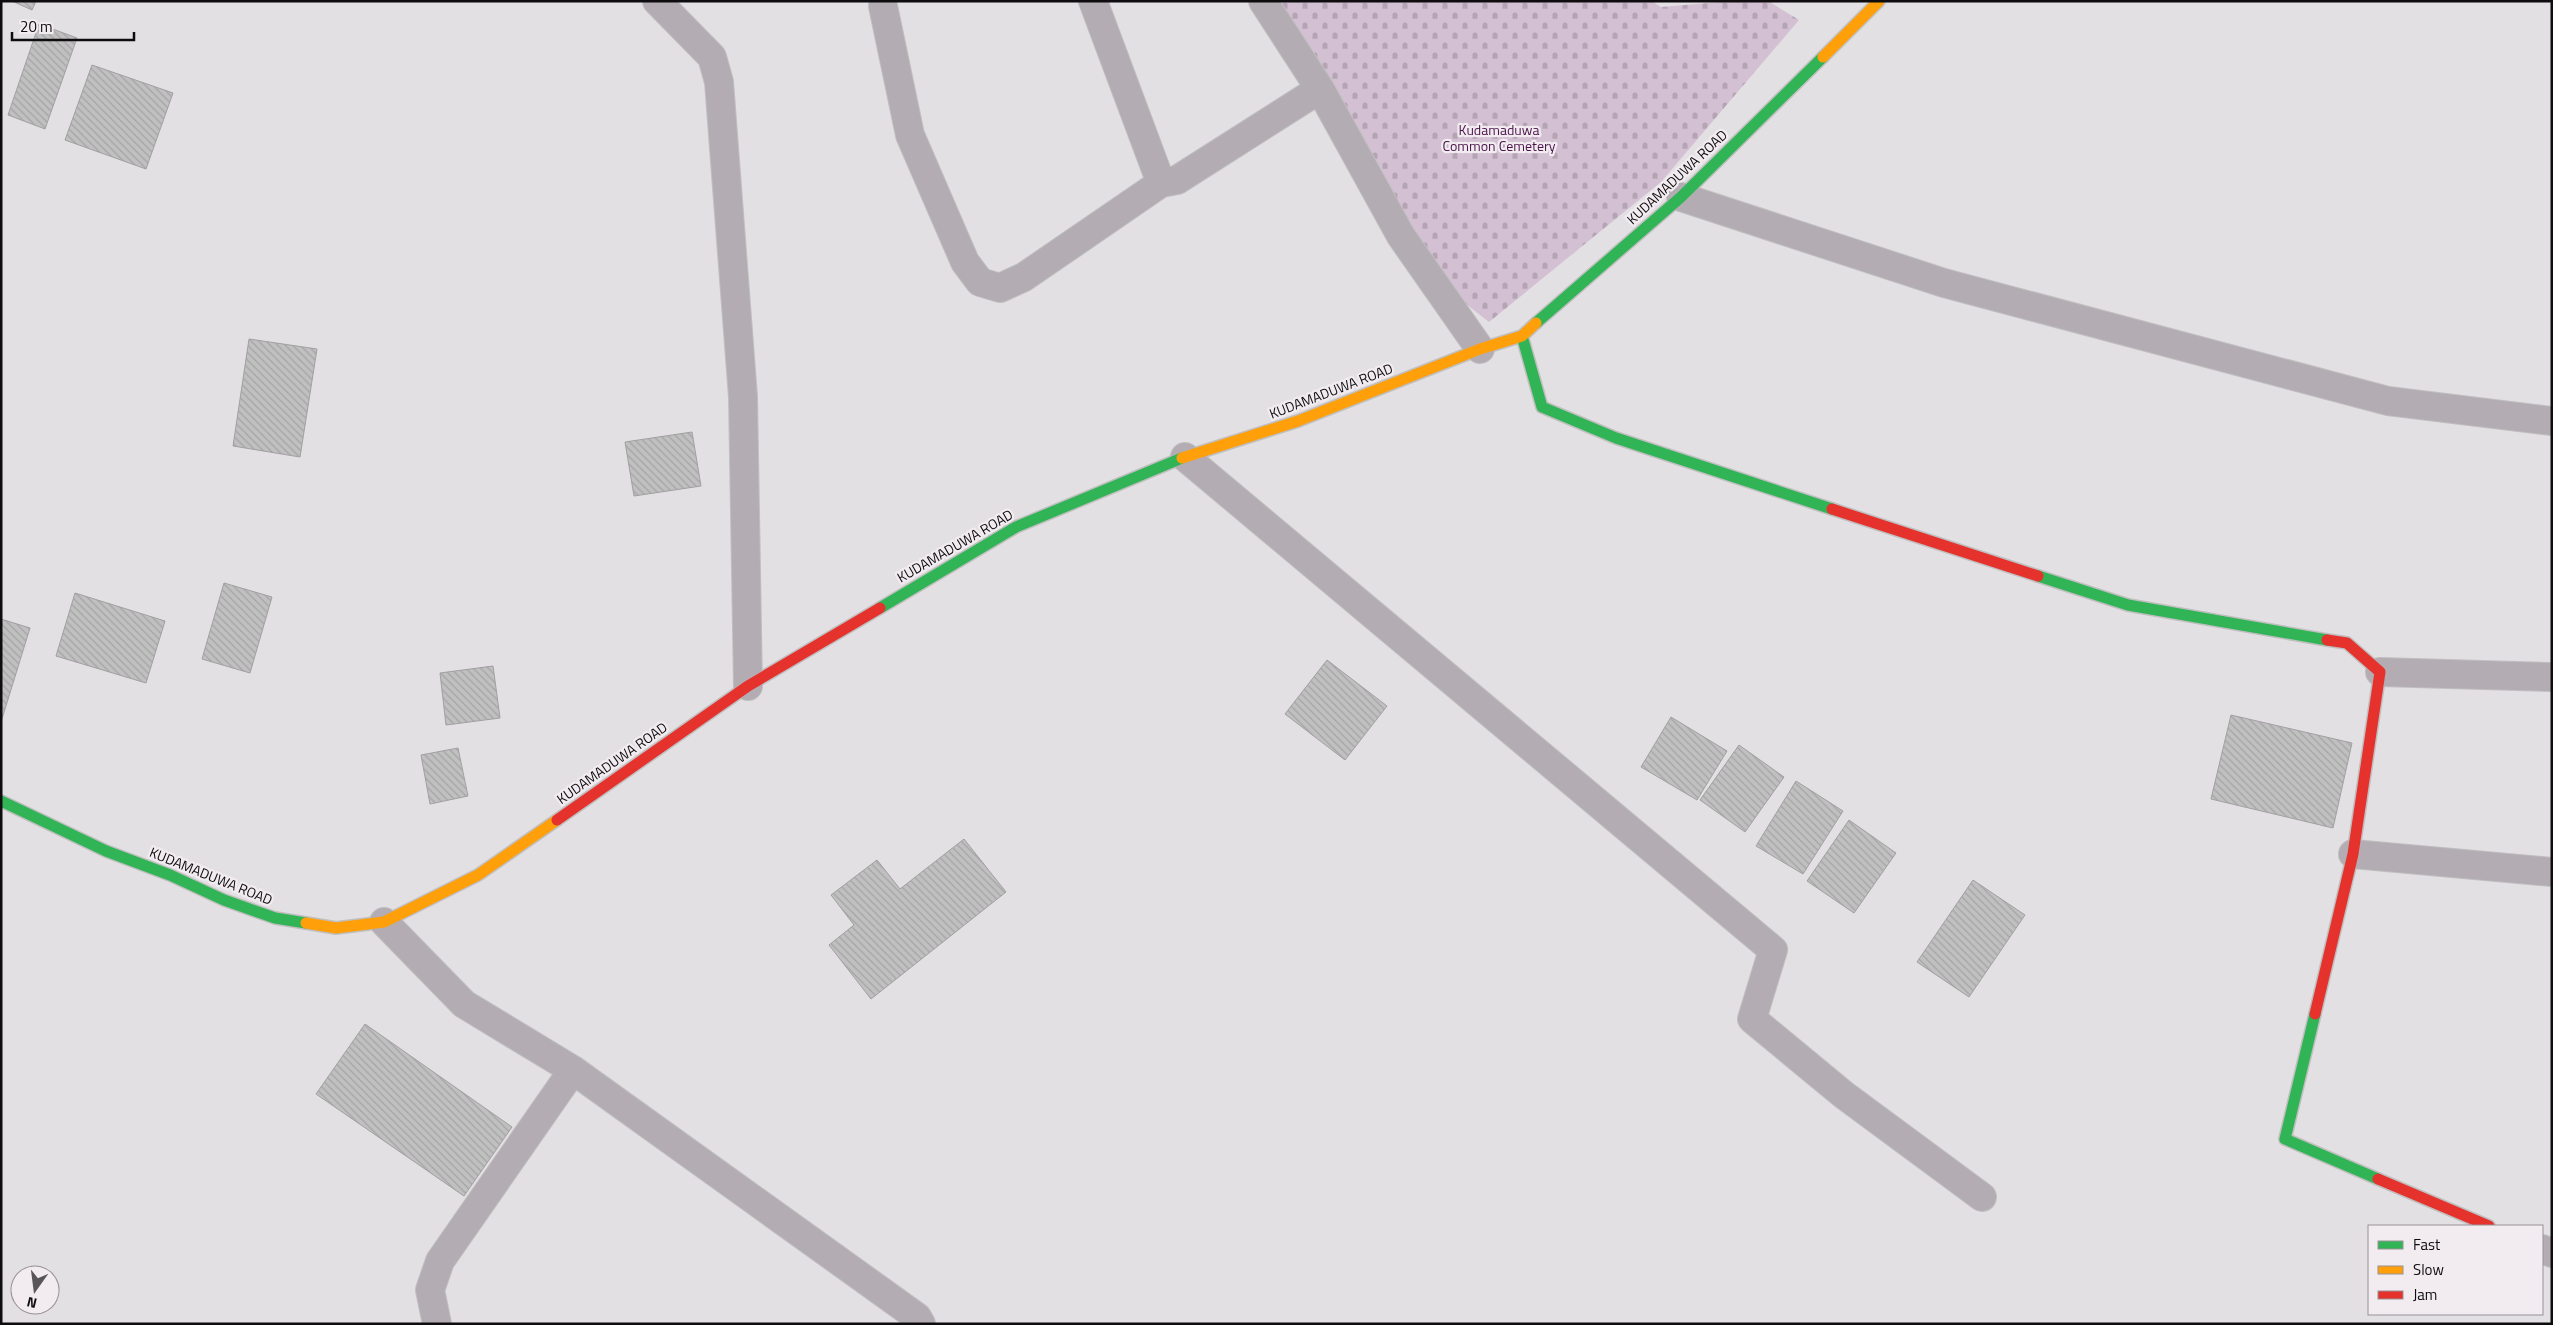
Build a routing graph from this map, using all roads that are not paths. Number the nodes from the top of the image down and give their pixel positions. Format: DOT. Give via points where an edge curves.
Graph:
graph roads {
  1 [pos="657,1"];
  2 [pos="1093,1"];
  3 [pos="1263,1"];
  4 [pos="1879,1"];
  5 [pos="883,6"];
  6 [pos="1320,89"];
  7 [pos="1161,183"];
  8 [pos="1681,197"];
  9 [pos="1522,336"];
  10 [pos="1480,349"];
  11 [pos="2552,421"];
  12 [pos="1185,457"];
  13 [pos="2380,672"];
  14 [pos="2552,677"];
  15 [pos="748,686"];
  16 [pos="1,801"];
  17 [pos="2353,854"];
  18 [pos="2552,872"];
  19 [pos="384,922"];
  20 [pos="572,1070"];
  21 [pos="1982,1197"];
  22 [pos="2487,1225"];
  23 [pos="437,1324"];
  24 [pos="921,1324"];
  1 -- 15 [label="street" via="712,57 719,82 743,397"];
  2 -- 7 [label="street"];
  3 -- 6 [label="street"];
  4 -- 8 [label="street, KUDAMADUWA ROAD"];
  5 -- 7 [label="street" via="910,135 965,262 980,282 1000,288 1024,277"];
  6 -- 7 [label="street" via="1177,180"];
  6 -- 10 [label="street" via="1401,236"];
  8 -- 9 [label="street, KUDAMADUWA ROAD"];
  8 -- 11 [label="street" via="1944,283 2388,401"];
  9 -- 10 [label="street, KUDAMADUWA ROAD"];
  9 -- 13 [label="street" via="1542,407 1616,438 2128,605 2347,643"];
  10 -- 12 [label="street, KUDAMADUWA ROAD" via="1298,421"];
  12 -- 15 [label="street, KUDAMADUWA ROAD" via="1016,527"];
  12 -- 21 [label="street" via="1774,950 1752,1018 1844,1095"];
  13 -- 14 [label="street"];
  13 -- 17 [label="street"];
  15 -- 19 [label="street, KUDAMADUWA ROAD" via="478,875"];
  16 -- 19 [label="street, KUDAMADUWA ROAD" via="106,851 275,918 336,928"];
  17 -- 18 [label="street"];
  17 -- 22 [label="street" via="2285,1139"];
  19 -- 20 [label="street" via="464,1004"];
  20 -- 23 [label="street" via="440,1261 430,1290"];
  20 -- 24 [label="street" via="917,1317"];
}
